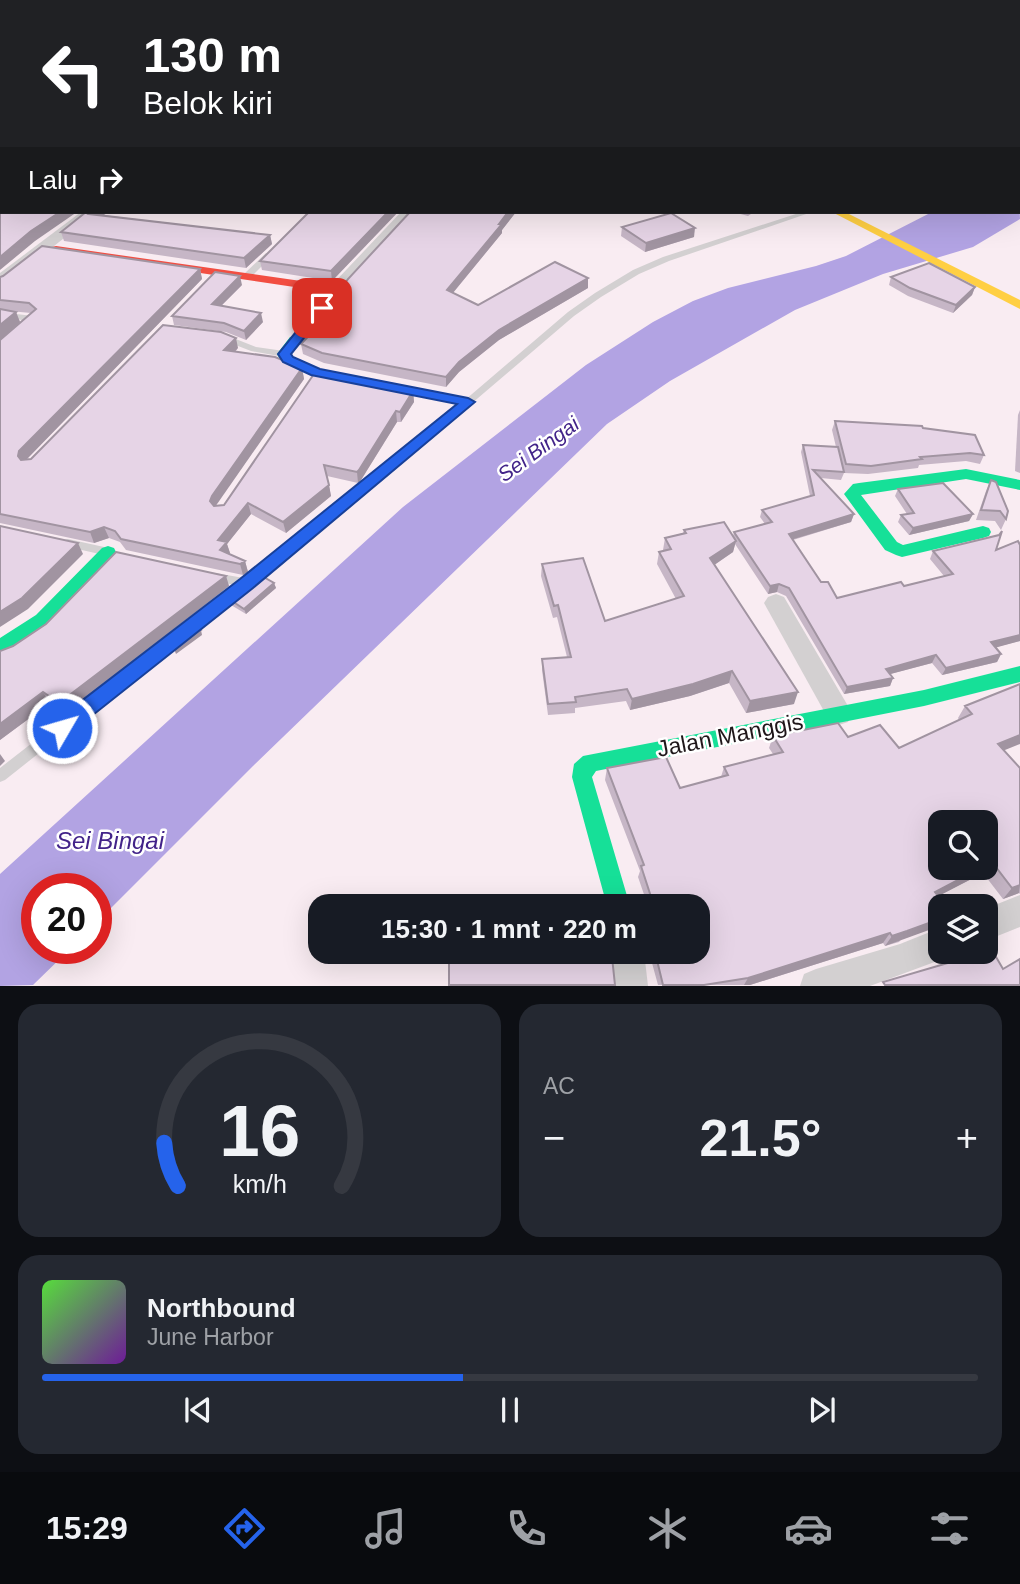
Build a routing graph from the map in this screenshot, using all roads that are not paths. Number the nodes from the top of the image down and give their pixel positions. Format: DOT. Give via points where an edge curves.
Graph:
graph roads {
  1 [pos="87,214"];
  2 [pos="408,214"];
  3 [pos="802,214"];
  4 [pos="841,214"];
  5 [pos="45,247"];
  6 [pos="276,249"];
  7 [pos="248,275"];
  8 [pos="0,281"];
  9 [pos="336,290"];
  10 [pos="1020,305"];
  11 [pos="0,314"];
  12 [pos="20,330"];
  13 [pos="213,336"];
  14 [pos="284,354"];
  15 [pos="468,402"];
  16 [pos="1020,485"];
  17 [pos="983,532"];
  18 [pos="54,540"];
  19 [pos="114,554"];
  20 [pos="209,575"];
  21 [pos="246,583"];
  22 [pos="776,603"];
  23 [pos="0,648"];
  24 [pos="1020,674"];
  25 [pos="839,714"];
  26 [pos="0,776"];
  27 [pos="615,894"];
  28 [pos="1020,911"];
  29 [pos="998,920"];
  30 [pos="928,949"];
  31 [pos="629,964"];
  32 [pos="632,985"];
  33 [pos="816,985"];
  1 -- 5 [label="street"];
  2 -- 9 [label="street"];
  3 -- 15 [label="lane" via="636,272 571,314"];
  4 -- 10 [label="street"];
  5 -- 7 [label="street" via="215,276"];
  5 -- 8 [label="street"];
  6 -- 7 [label="lane"];
  7 -- 9 [label="street"];
  9 -- 14 [label="street"];
  11 -- 12 [label="lane" via="33,319"];
  13 -- 14 [label="lane"];
  14 -- 15 [label="street" via="312,377"];
  15 -- 21 [label="lane"];
  16 -- 17 [label="street" via="966,474 859,488 852,494 902,551"];
  18 -- 19 [label="lane"];
  19 -- 23 [label="street" via="42,620"];
  20 -- 21 [label="lane"];
  21 -- 26 [label="lane"];
  22 -- 25 [label="street"];
  24 -- 25 [label="street, Jalan Manggis"];
  25 -- 27 [label="street, Jalan Manggis" via="600,759 585,766 582,777"];
  28 -- 29 [label="street"];
  30 -- 33 [label="street"];
  31 -- 32 [label="street"];
}
